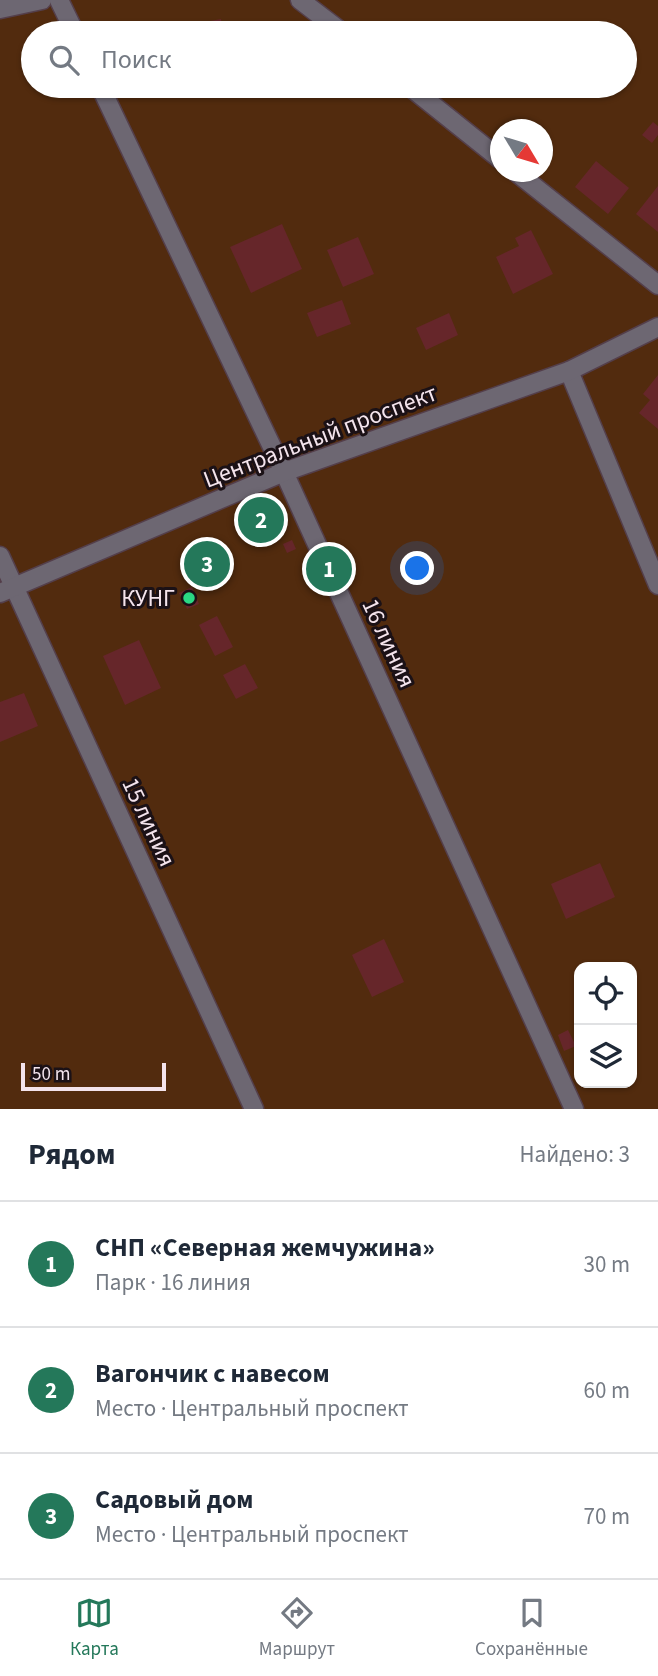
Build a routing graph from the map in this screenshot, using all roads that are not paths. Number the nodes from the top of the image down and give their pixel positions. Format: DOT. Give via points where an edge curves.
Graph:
graph roads {
  1 [pos="42,0"];
  2 [pos="59,0"];
  3 [pos="300,0"];
  4 [pos="0,9"];
  5 [pos="69,21"];
  6 [pos="328,21"];
  7 [pos="106,98"];
  8 [pos="424,98"];
  9 [pos="490,151"];
  10 [pos="529,182"];
  11 [pos="658,285"];
  12 [pos="658,327"];
  13 [pos="569,370"];
  14 [pos="284,472"];
  15 [pos="0,556"];
  16 [pos="658,585"];
  17 [pos="7,590"];
  18 [pos="254,1109"];
  19 [pos="574,1109"];
  1 -- 4 [label="street"];
  2 -- 5 [label="street"];
  3 -- 6 [label="street"];
  7 -- 14 [label="street, 16 линия"];
  8 -- 9 [label="street"];
  10 -- 11 [label="street"];
  12 -- 13 [label="street, Центральный проспект"];
  13 -- 14 [label="street, Центральный проспект"];
  13 -- 16 [label="street"];
  14 -- 17 [label="street, Центральный проспект"];
  14 -- 19 [label="street, 16 линия"];
  15 -- 17 [label="street, 15 линия"];
  17 -- 18 [label="street, 15 линия"];
}
